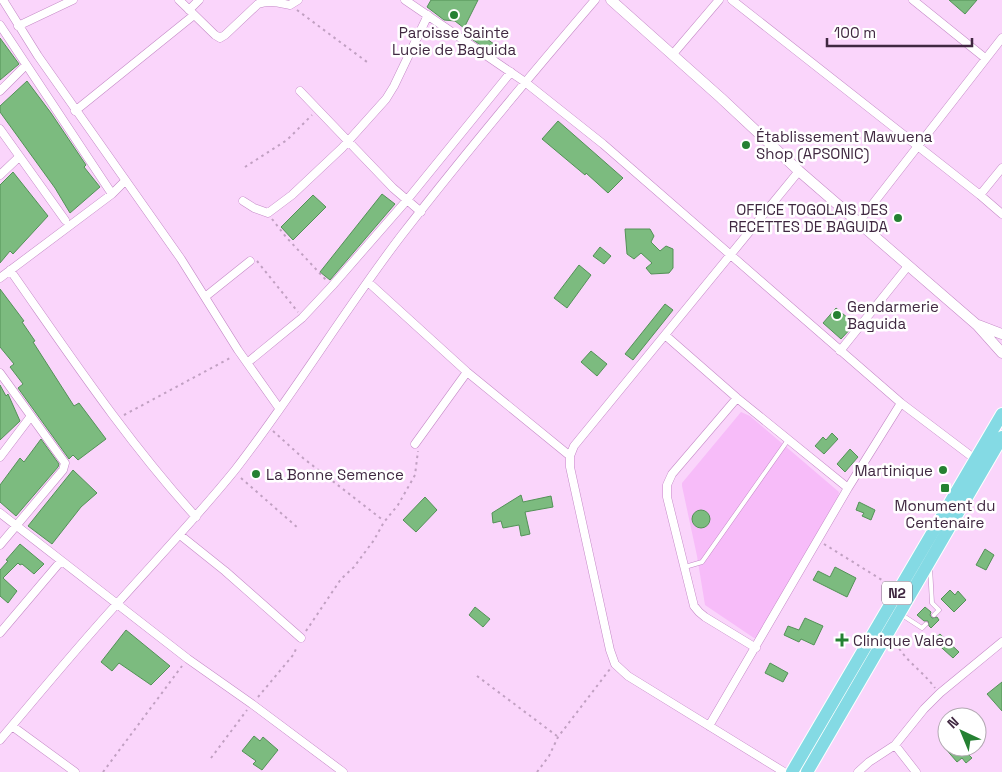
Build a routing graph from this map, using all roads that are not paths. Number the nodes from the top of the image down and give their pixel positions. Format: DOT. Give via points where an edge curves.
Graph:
graph roads {
  1 [pos="3,0"];
  2 [pos="72,0"];
  3 [pos="179,0"];
  4 [pos="199,0"];
  5 [pos="298,0"];
  6 [pos="405,0"];
  7 [pos="595,0"];
  8 [pos="610,0"];
  9 [pos="719,0"];
  10 [pos="732,0"];
  11 [pos="913,0"];
  12 [pos="191,13"];
  13 [pos="428,15"];
  14 [pos="0,25"];
  15 [pos="18,26"];
  16 [pos="1002,38"];
  17 [pos="673,54"];
  18 [pos="986,58"];
  19 [pos="22,69"];
  20 [pos="511,72"];
  21 [pos="525,82"];
  22 [pos="0,91"];
  23 [pos="300,91"];
  24 [pos="76,112"];
  25 [pos="0,129"];
  26 [pos="349,140"];
  27 [pos="917,146"];
  28 [pos="19,157"];
  29 [pos="1002,168"];
  30 [pos="799,171"];
  31 [pos="0,175"];
  32 [pos="125,181"];
  33 [pos="112,194"];
  34 [pos="980,195"];
  35 [pos="407,200"];
  36 [pos="243,201"];
  37 [pos="421,212"];
  38 [pos="1002,214"];
  39 [pos="64,220"];
  40 [pos="858,223"];
  41 [pos="730,255"];
  42 [pos="250,261"];
  43 [pos="908,266"];
  44 [pos="10,270"];
  45 [pos="0,278"];
  46 [pos="368,282"];
  47 [pos="205,297"];
  48 [pos="977,325"];
  49 [pos="1002,334"];
  50 [pos="665,335"];
  51 [pos="840,351"];
  52 [pos="1002,353"];
  53 [pos="247,363"];
  54 [pos="467,372"];
  55 [pos="0,373"];
  56 [pos="737,398"];
  57 [pos="901,403"];
  58 [pos="279,408"];
  59 [pos="1002,414"];
  60 [pos="31,416"];
  61 [pos="1002,437"];
  62 [pos="788,440"];
  63 [pos="415,444"];
  64 [pos="570,456"];
  65 [pos="0,457"];
  66 [pos="975,459"];
  67 [pos="848,488"];
  68 [pos="0,513"];
  69 [pos="196,516"];
  70 [pos="16,526"];
  71 [pos="180,535"];
  72 [pos="0,545"];
  73 [pos="61,561"];
  74 [pos="930,562"];
  75 [pos="684,567"];
  76 [pos="117,604"];
  77 [pos="900,613"];
  78 [pos="934,615"];
  79 [pos="926,624"];
  80 [pos="0,633"];
  81 [pos="301,638"];
  82 [pos="1002,642"];
  83 [pos="756,648"];
  84 [pos="12,726"];
  85 [pos="709,726"];
  86 [pos="0,740"];
  87 [pos="895,745"];
  88 [pos="75,772"];
  89 [pos="343,772"];
  90 [pos="784,772"];
  91 [pos="792,772"];
  92 [pos="807,772"];
  93 [pos="858,772"];
  94 [pos="916,772"];
  1 -- 15 [label="street"];
  2 -- 15 [label="street"];
  3 -- 12 [label="street"];
  4 -- 12 [label="street"];
  5 -- 12 [label="street" via="290,5 264,1 220,38"];
  6 -- 13 [label="street"];
  7 -- 21 [label="street"];
  8 -- 17 [label="street"];
  9 -- 17 [label="street"];
  10 -- 27 [label="street"];
  11 -- 18 [label="street"];
  12 -- 24 [label="street"];
  13 -- 20 [label="street"];
  13 -- 26 [label="street" via="386,99"];
  14 -- 33 [label="street"];
  15 -- 24 [label="street"];
  16 -- 18 [label="street"];
  17 -- 30 [label="street"];
  18 -- 27 [label="street"];
  19 -- 22 [label="street"];
  20 -- 21 [label="street"];
  20 -- 35 [label="street"];
  21 -- 37 [label="street"];
  21 -- 41 [label="street"];
  23 -- 26 [label="street"];
  24 -- 32 [label="street"];
  25 -- 28 [label="street"];
  26 -- 35 [label="street"];
  26 -- 36 [label="street" via="292,195 268,213"];
  27 -- 34 [label="street"];
  27 -- 40 [label="street"];
  28 -- 31 [label="street"];
  28 -- 39 [label="street"];
  29 -- 34 [label="street"];
  30 -- 40 [label="street"];
  30 -- 41 [label="street"];
  32 -- 33 [label="street"];
  32 -- 47 [label="street"];
  33 -- 44 [label="street"];
  34 -- 38 [label="street"];
  35 -- 37 [label="street"];
  35 -- 53 [label="street" via="302,318"];
  37 -- 46 [label="street"];
  40 -- 43 [label="street"];
  41 -- 50 [label="street"];
  41 -- 51 [label="street"];
  42 -- 47 [label="street"];
  43 -- 48 [label="street"];
  43 -- 51 [label="street"];
  44 -- 45 [label="street"];
  44 -- 69 [label="street" via="116,420"];
  46 -- 54 [label="street"];
  46 -- 58 [label="street"];
  47 -- 53 [label="street"];
  48 -- 49 [label="street"];
  48 -- 52 [label="street"];
  50 -- 56 [label="street"];
  50 -- 64 [label="street" via="574,446"];
  51 -- 57 [label="street"];
  53 -- 58 [label="street"];
  54 -- 63 [label="street"];
  54 -- 64 [label="street"];
  55 -- 60 [label="street"];
  56 -- 62 [label="street"];
  56 -- 75 [label="street" via="672,474 667,485 667,498"];
  57 -- 66 [label="street"];
  57 -- 67 [label="street"];
  58 -- 69 [label="street"];
  59 -- 66 [label="highway, N2"];
  60 -- 65 [label="street"];
  60 -- 70 [label="street" via="64,463 63,470"];
  61 -- 74 [label="highway, N2"];
  62 -- 67 [label="street"];
  62 -- 75 [label="lane" via="702,562"];
  64 -- 85 [label="street" via="615,664 628,676"];
  66 -- 91 [label="highway, N2"];
  67 -- 83 [label="street"];
  68 -- 70 [label="street"];
  69 -- 71 [label="street"];
  70 -- 72 [label="street"];
  70 -- 73 [label="street"];
  71 -- 76 [label="street"];
  71 -- 81 [label="street"];
  73 -- 76 [label="street"];
  73 -- 80 [label="street"];
  74 -- 77 [label="highway, N2"];
  74 -- 78 [label="lane" via="932,603 939,610"];
  75 -- 83 [label="street" via="694,606 699,612"];
  76 -- 84 [label="street"];
  76 -- 89 [label="street"];
  77 -- 79 [label="lane" via="922,628"];
  77 -- 92 [label="highway, N2"];
  82 -- 87 [label="street" via="924,709"];
  83 -- 85 [label="street"];
  84 -- 86 [label="street"];
  84 -- 88 [label="street"];
  85 -- 90 [label="street"];
  87 -- 93 [label="street"];
  87 -- 94 [label="street"];
}
